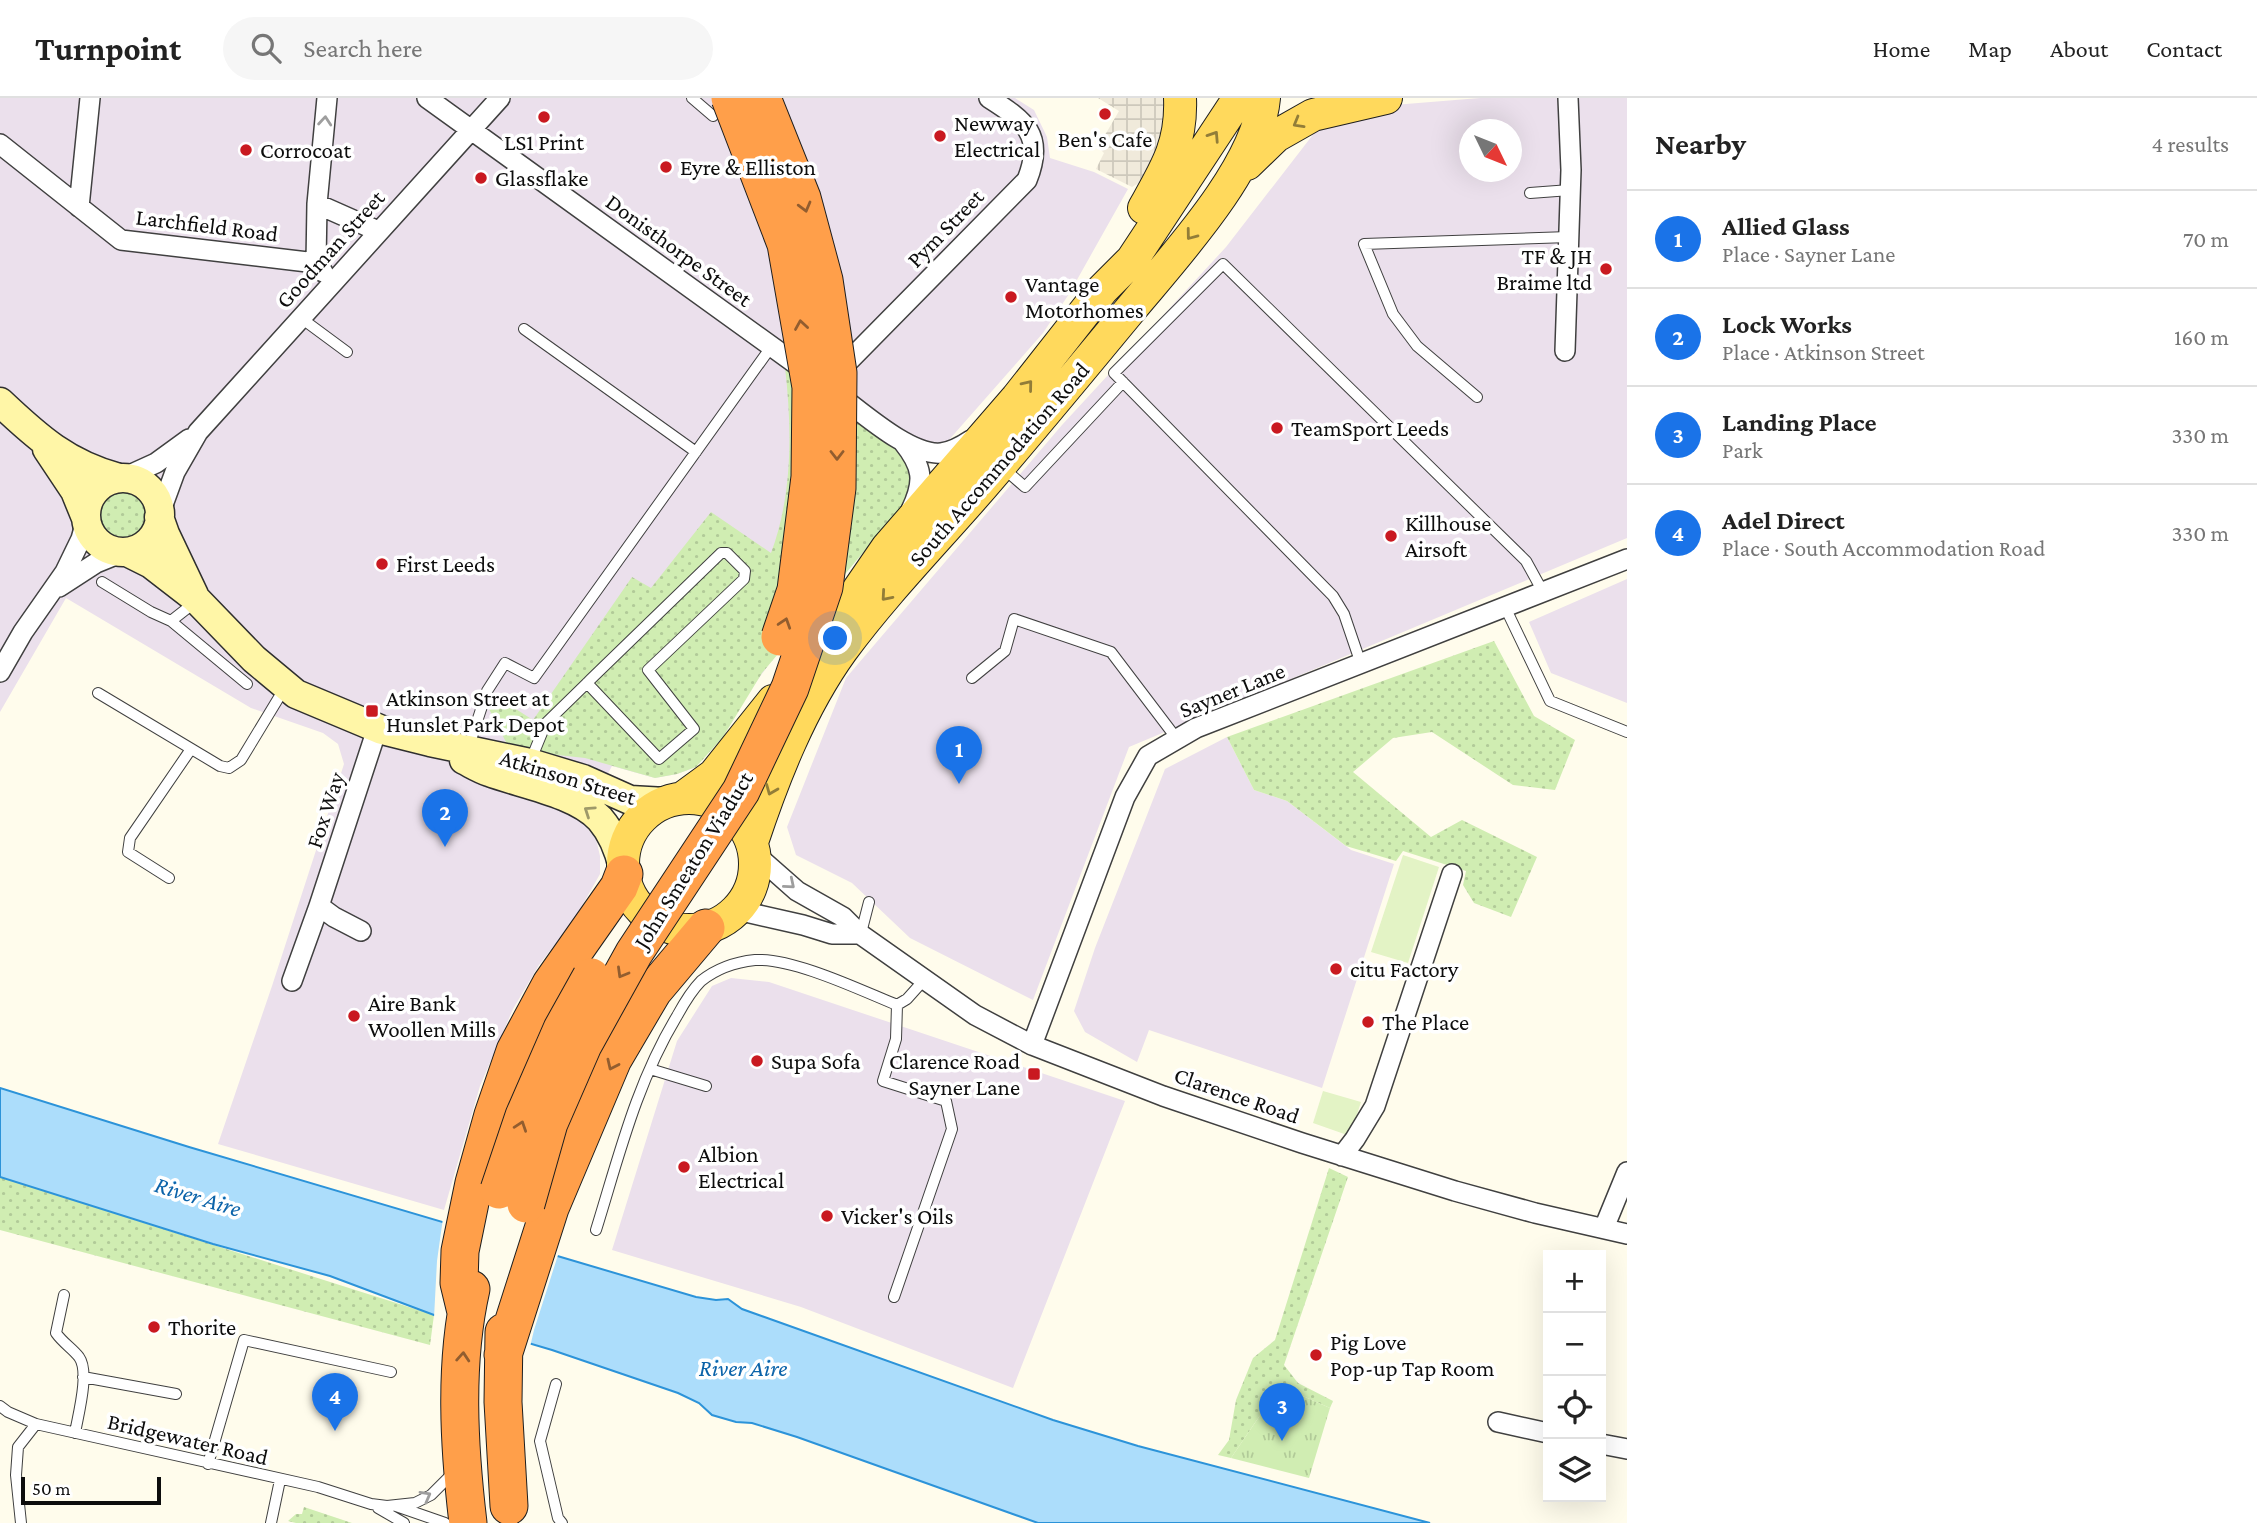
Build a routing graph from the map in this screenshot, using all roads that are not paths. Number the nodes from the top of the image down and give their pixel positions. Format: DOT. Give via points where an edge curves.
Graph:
graph roads {
  1 [pos="90,98"];
  2 [pos="327,98"];
  3 [pos="427,98"];
  4 [pos="500,98"];
  5 [pos="692,98"];
  6 [pos="762,98"];
  7 [pos="989,98"];
  8 [pos="1180,98"];
  9 [pos="1239,98"];
  10 [pos="1264,98"];
  11 [pos="1386,98"];
  12 [pos="1568,98"];
  13 [pos="722,107"];
  14 [pos="471,130"];
  15 [pos="0,144"];
  16 [pos="1231,180"];
  17 [pos="1570,190"];
  18 [pos="1531,193"];
  19 [pos="317,204"];
  20 [pos="79,207"];
  21 [pos="379,232"];
  22 [pos="1569,237"];
  23 [pos="316,263"];
  24 [pos="332,284"];
  25 [pos="1102,290"];
  26 [pos="301,317"];
  27 [pos="524,329"];
  28 [pos="771,347"];
  29 [pos="1565,351"];
  30 [pos="347,352"];
  31 [pos="1123,382"];
  32 [pos="825,385"];
  33 [pos="1477,397"];
  34 [pos="0,402"];
  35 [pos="1004,413"];
  36 [pos="198,432"];
  37 [pos="39,438"];
  38 [pos="902,441"];
  39 [pos="696,452"];
  40 [pos="1000,465"];
  41 [pos="121,478"];
  42 [pos="160,515"];
  43 [pos="86,519"];
  44 [pos="887,548"];
  45 [pos="125,552"];
  46 [pos="1627,559"];
  47 [pos="102,582"];
  48 [pos="53,592"];
  49 [pos="1543,592"];
  50 [pos="196,599"];
  51 [pos="1505,607"];
  52 [pos="172,621"];
  53 [pos="1361,665"];
  54 [pos="0,672"];
  55 [pos="972,678"];
  56 [pos="587,683"];
  57 [pos="247,684"];
  58 [pos="286,685"];
  59 [pos="98,693"];
  60 [pos="377,729"];
  61 [pos="1627,732"];
  62 [pos="1177,739"];
  63 [pos="430,742"];
  64 [pos="191,749"];
  65 [pos="468,750"];
  66 [pos="530,762"];
  67 [pos="675,800"];
  68 [pos="754,848"];
  69 [pos="623,871"];
  70 [pos="1452,874"];
  71 [pos="169,877"];
  72 [pos="869,902"];
  73 [pos="319,906"];
  74 [pos="737,910"];
  75 [pos="706,928"];
  76 [pos="361,931"];
  77 [pos="860,934"];
  78 [pos="924,980"];
  79 [pos="292,981"];
  80 [pos="897,1005"];
  81 [pos="1032,1045"];
  82 [pos="650,1069"];
  83 [pos="706,1086"];
  84 [pos="1342,1156"];
  85 [pos="1627,1172"];
  86 [pos="512,1196"];
  87 [pos="1604,1228"];
  88 [pos="596,1230"];
  89 [pos="1627,1234"];
  90 [pos="64,1295"];
  91 [pos="894,1297"];
  92 [pos="391,1372"];
  93 [pos="83,1377"];
  94 [pos="556,1384"];
  95 [pos="176,1394"];
  96 [pos="0,1406"];
  97 [pos="1498,1422"];
  98 [pos="36,1424"];
  99 [pos="1543,1432"];
  100 [pos="75,1433"];
  101 [pos="1606,1445"];
  102 [pos="1627,1450"];
  103 [pos="462,1453"];
  104 [pos="208,1464"];
  105 [pos="280,1480"];
  106 [pos="371,1504"];
  107 [pos="396,1506"];
  108 [pos="512,1517"];
  109 [pos="21,1523"];
  110 [pos="271,1523"];
  111 [pos="404,1523"];
  112 [pos="445,1523"];
  113 [pos="468,1523"];
  114 [pos="562,1523"];
  1 -- 20 [label="street"];
  19 -- 2 [label="street, one-way"];
  3 -- 14 [label="street, Donisthorpe Street"];
  4 -- 14 [label="street, Goodman Street"];
  5 -- 13 [label="lane"];
  6 -- 86 [label="highway, John Smeaton Viaduct, one-way, bridge" via="803,198 824,281 838,373 837,488 824,587 790,688 741,790 634,953 583,1045"];
  7 -- 32 [label="street, Pym Street" via="1009,110 1034,141 1034,162 1027,180"];
  8 -- 25 [label="main road" via="1174,151"];
  25 -- 9 [label="main road, South Accommodation Road, one-way" via="1132,260"];
  10 -- 16 [label="main road, South Accommodation Road" via="1253,142"];
  11 -- 16 [label="main road, one-way" via="1301,121 1262,148"];
  12 -- 17 [label="street"];
  86 -- 13 [label="highway, John Smeaton Viaduct, one-way, bridge" via="524,1116 562,1029 617,931 719,780 766,682 796,590 810,477 811,387 786,244"];
  14 -- 21 [label="street, Goodman Street"];
  14 -- 28 [label="street, Donisthorpe Street"];
  15 -- 20 [label="street, Larchfield Road"];
  16 -- 40 [label="main road, South Accommodation Road, one-way" via="1180,250"];
  17 -- 18 [label="lane"];
  17 -- 22 [label="street"];
  19 -- 21 [label="street"];
  19 -- 23 [label="street"];
  20 -- 23 [label="street, Larchfield Road" via="121,240"];
  21 -- 24 [label="street, Goodman Street"];
  22 -- 29 [label="street"];
  22 -- 33 [label="lane" via="1364,244 1393,314 1417,346"];
  23 -- 24 [label="street"];
  24 -- 26 [label="street, Goodman Street"];
  35 -- 25 [label="main road, South Accommodation Road, one-way"];
  26 -- 30 [label="lane"];
  26 -- 36 [label="street, Goodman Street"];
  27 -- 39 [label="lane"];
  28 -- 32 [label="street, Donisthorpe Street"];
  28 -- 39 [label="lane"];
  31 -- 40 [label="lane" via="1025,487"];
  31 -- 49 [label="lane" via="1114,373 1223,264 1526,561"];
  31 -- 53 [label="lane" via="1333,596"];
  32 -- 38 [label="street, Donisthorpe Street"];
  34 -- 37 [label="street"];
  35 -- 38 [label="street, Donisthorpe Street" via="950,451 923,452"];
  35 -- 44 [label="main road, South Accommodation Road"];
  36 -- 41 [label="street, Goodman Street" via="156,463"];
  36 -- 42 [label="street, Goodman Street" via="175,472"];
  37 -- 41 [label="street" via="76,463"];
  37 -- 43 [label="street" via="75,491"];
  38 -- 44 [label="street, Donisthorpe Street" via="917,461 920,482 911,511"];
  39 -- 65 [label="lane" via="534,678 505,663 487,691"];
  40 -- 68 [label="main road, South Accommodation Road, one-way" via="829,668 785,754"];
  41 -- 42 [label="street" via="147,488"];
  41 -- 43 [label="street" via="94,492"];
  42 -- 45 [label="street" via="148,542"];
  42 -- 50 [label="street, Atkinson Street"];
  43 -- 45 [label="street" via="97,542"];
  43 -- 48 [label="street" via="75,554"];
  44 -- 67 [label="main road, South Accommodation Road" via="738,747 714,775"];
  45 -- 48 [label="street" via="96,563"];
  45 -- 50 [label="street, Atkinson Street" via="151,564"];
  46 -- 49 [label="street, Sayner Lane"];
  47 -- 52 [label="lane"];
  48 -- 54 [label="street"];
  49 -- 51 [label="street, Sayner Lane"];
  50 -- 52 [label="lane"];
  50 -- 58 [label="street, Atkinson Street"];
  51 -- 53 [label="street, Sayner Lane"];
  51 -- 61 [label="lane" via="1550,701"];
  52 -- 57 [label="lane"];
  53 -- 62 [label="street, Sayner Lane"];
  55 -- 62 [label="lane" via="1005,651 1014,619 1111,652"];
  56 -- 56 [label="lane" via="659,759 694,729 649,670 744,579 745,571 727,553 721,553"];
  56 -- 66 [label="lane" via="546,723"];
  58 -- 60 [label="street, Atkinson Street" via="296,694"];
  58 -- 64 [label="lane" via="242,760 229,768"];
  59 -- 64 [label="lane"];
  60 -- 63 [label="street, Atkinson Street"];
  60 -- 73 [label="street, Fox Way"];
  62 -- 81 [label="street, Sayner Lane" via="1148,756 1125,797"];
  63 -- 65 [label="street, Atkinson Street"];
  69 -- 63 [label="street, Atkinson Street, one-way" via="619,850 598,816 566,798 485,771"];
  64 -- 71 [label="lane" via="130,838 128,852"];
  65 -- 66 [label="street, Atkinson Street"];
  66 -- 67 [label="street, Atkinson Street" via="630,800"];
  67 -- 68 [label="main road" via="702,798 723,806 746,829"];
  67 -- 69 [label="main road, South Accommodation Road" via="648,812 633,829"];
  68 -- 74 [label="main road, South Accommodation Road" via="755,876"];
  68 -- 77 [label="street, Clarence Road, one-way" via="797,891 843,917"];
  69 -- 75 [label="main road" via="635,902 648,916 685,930"];
  69 -- 86 [label="highway" via="620,887 551,984 515,1051 493,1115"];
  70 -- 84 [label="street" via="1375,1106"];
  72 -- 77 [label="lane"];
  73 -- 76 [label="street"];
  73 -- 79 [label="street, Fox Way"];
  74 -- 75 [label="main road"];
  74 -- 77 [label="street" via="832,934"];
  75 -- 86 [label="highway, one-way" via="653,991 614,1059"];
  77 -- 78 [label="street, Clarence Road"];
  78 -- 80 [label="lane"];
  78 -- 81 [label="street, Clarence Road" via="975,1015"];
  80 -- 82 [label="lane" via="788,965 757,960 729,965 700,982"];
  80 -- 91 [label="lane" via="896,1039 884,1081 946,1101 952,1129"];
  81 -- 84 [label="street, Clarence Road" via="1163,1096"];
  82 -- 83 [label="lane"];
  82 -- 88 [label="lane" via="636,1098"];
  84 -- 87 [label="street, Clarence Road" via="1535,1213"];
  85 -- 87 [label="street"];
  103 -- 86 [label="highway, one-way" via="466,1312 481,1251"];
  86 -- 108 [label="highway" via="503,1355"];
  87 -- 89 [label="street, Clarence Road"];
  90 -- 93 [label="lane" via="56,1333 79,1358"];
  92 -- 104 [label="lane" via="244,1340"];
  93 -- 95 [label="lane"];
  93 -- 100 [label="lane"];
  94 -- 114 [label="lane" via="540,1441"];
  96 -- 98 [label="lane, Bridgewater Road"];
  97 -- 99 [label="street"];
  98 -- 100 [label="lane, Bridgewater Road"];
  98 -- 109 [label="lane" via="18,1447"];
  100 -- 104 [label="lane, Bridgewater Road"];
  101 -- 102 [label="street"];
  107 -- 103 [label="lane, Bridgewater Road, one-way" via="415,1503 442,1486"];
  103 -- 113 [label="highway"];
  104 -- 105 [label="lane, Bridgewater Road"];
  105 -- 106 [label="lane, Bridgewater Road"];
  105 -- 110 [label="lane"];
  106 -- 107 [label="lane, Bridgewater Road"];
  106 -- 111 [label="lane, Bridgewater Road"];
  107 -- 112 [label="lane, Bridgewater Road"];
}
